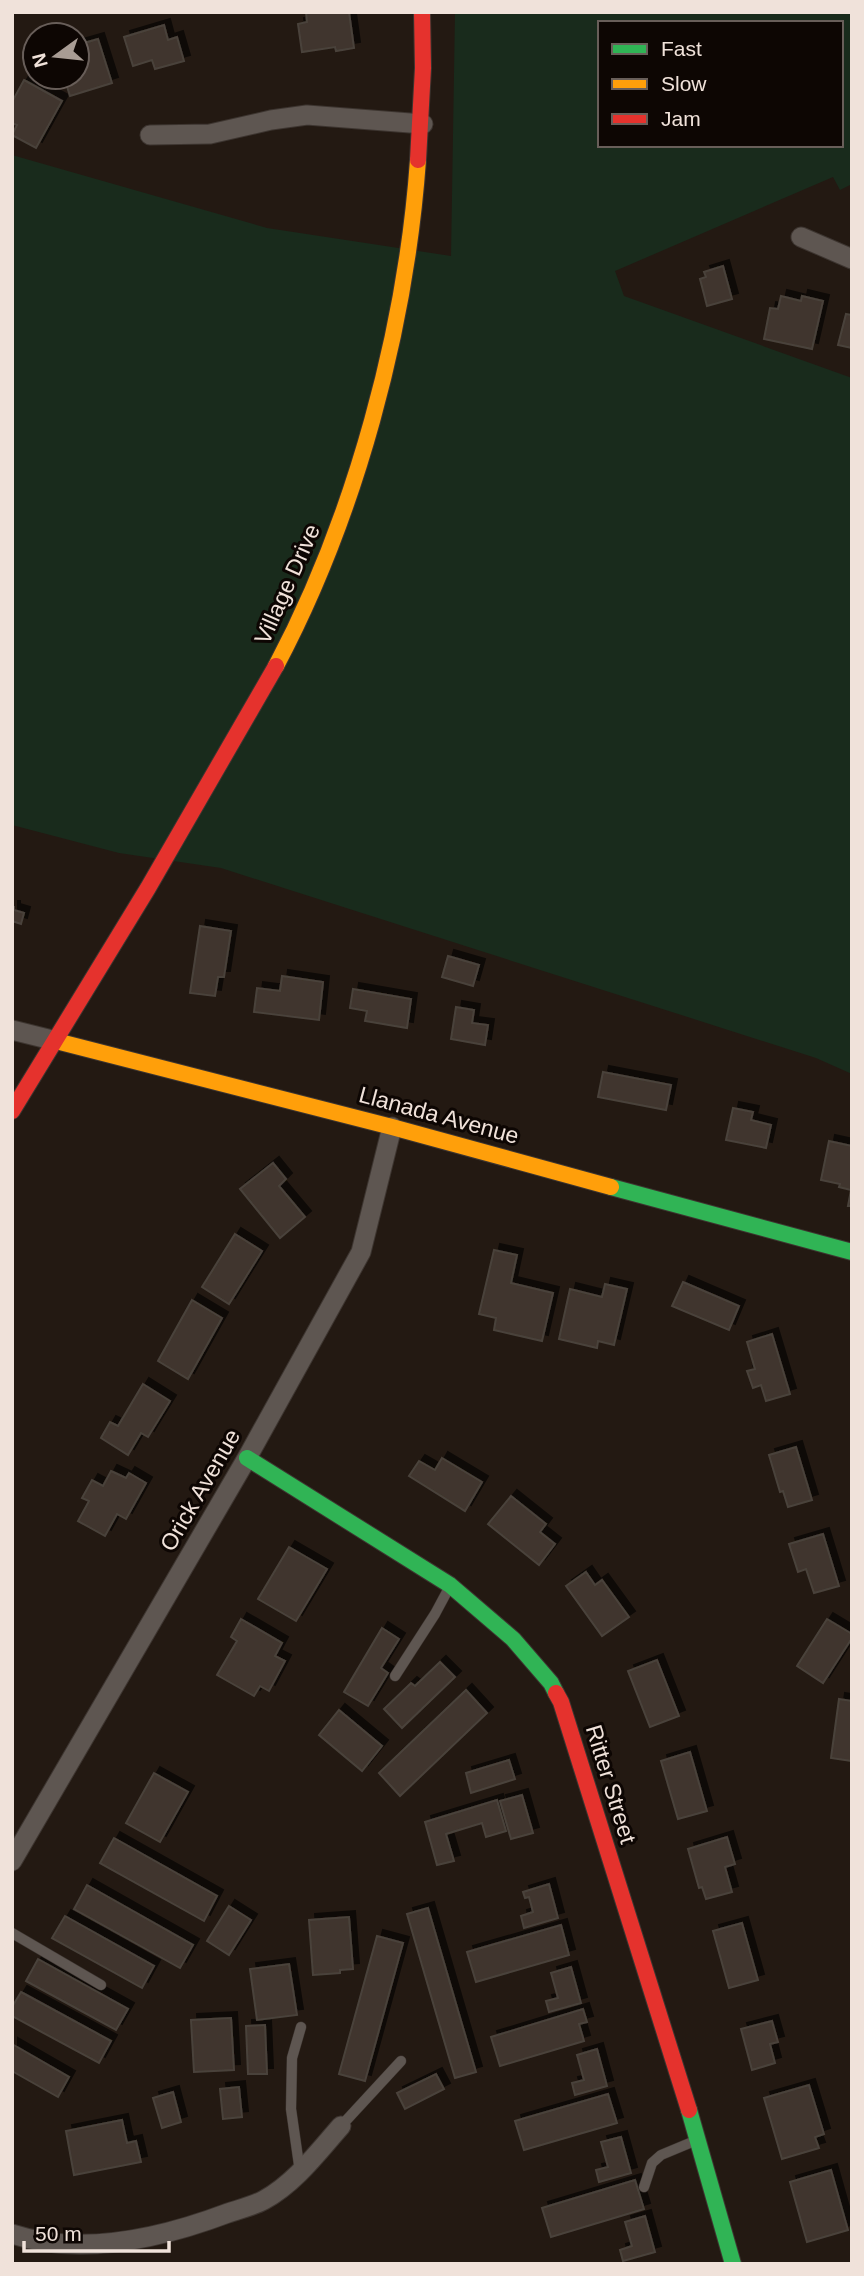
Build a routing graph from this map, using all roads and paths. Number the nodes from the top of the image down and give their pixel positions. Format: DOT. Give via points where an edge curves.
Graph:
graph roads {
  1 [pos="422,12"];
  2 [pos="423,124"];
  3 [pos="150,135"];
  4 [pos="801,237"];
  5 [pos="852,260"];
  6 [pos="12,1030"];
  7 [pos="56,1041"];
  8 [pos="12,1111"];
  9 [pos="392,1127"];
  10 [pos="852,1252"];
  11 [pos="247,1458"];
  12 [pos="450,1586"];
  13 [pos="396,1676"];
  14 [pos="12,1861"];
  15 [pos="12,1933"];
  16 [pos="101,1985"];
  17 [pos="301,2027"];
  18 [pos="401,2061"];
  19 [pos="341,2126"];
  20 [pos="698,2140"];
  21 [pos="300,2172"];
  22 [pos="644,2187"];
  23 [pos="12,2234"];
  24 [pos="733,2264"];
  1 -- 2 [label="street, Village Drive"];
  2 -- 3 [label="street" via="307,116 210,134"];
  2 -- 7 [label="street, Village Drive" via="414,223 398,312 377,399 324,562 268,682"];
  4 -- 5 [label="street"];
  6 -- 7 [label="street, Llanada Avenue"];
  7 -- 8 [label="street, Village Drive"];
  7 -- 9 [label="street, Llanada Avenue"];
  9 -- 10 [label="street, Llanada Avenue"];
  9 -- 11 [label="street, Orick Avenue" via="361,1252"];
  11 -- 12 [label="street, Ritter Street"];
  11 -- 14 [label="street, Orick Avenue"];
  12 -- 13 [label="lane"];
  12 -- 20 [label="street, Ritter Street" via="513,1639 551,1683 561,1702"];
  15 -- 16 [label="lane"];
  17 -- 21 [label="lane" via="292,2058 291,2109"];
  18 -- 19 [label="lane"];
  19 -- 21 [label="street"];
  20 -- 22 [label="lane" via="661,2155 652,2163"];
  20 -- 24 [label="street, Ritter Street"];
  21 -- 23 [label="street" via="264,2200 154,2236 110,2244 60,2243"];
}
